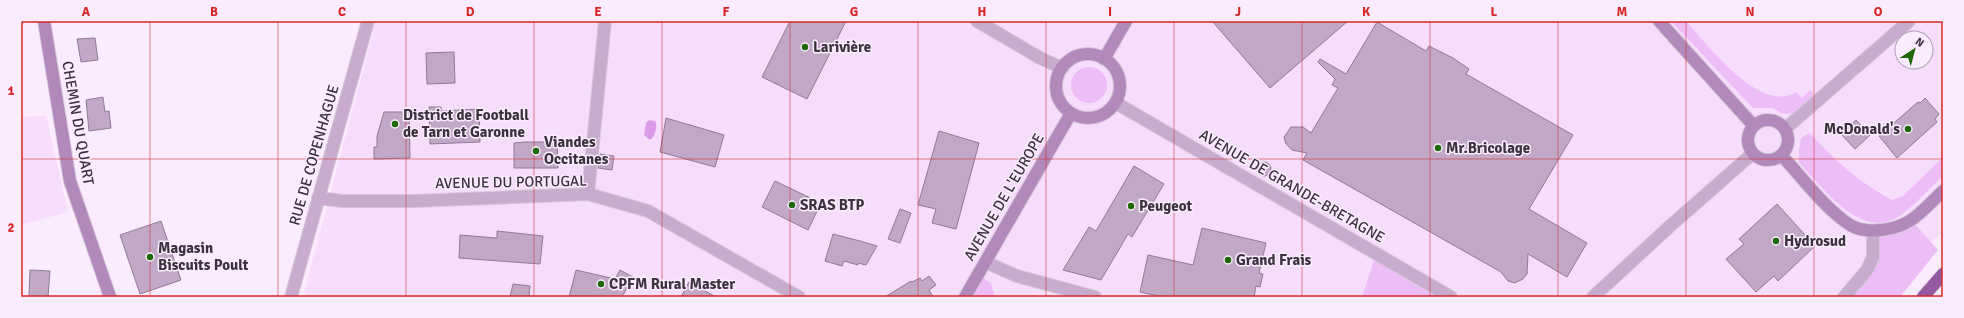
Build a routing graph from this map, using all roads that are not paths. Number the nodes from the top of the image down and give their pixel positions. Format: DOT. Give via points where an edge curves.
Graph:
graph roads {
  1 [pos="44,21"];
  2 [pos="368,21"];
  3 [pos="605,21"];
  4 [pos="977,21"];
  5 [pos="1126,21"];
  6 [pos="1659,21"];
  7 [pos="1909,21"];
  8 [pos="1104,59"];
  9 [pos="1062,68"];
  10 [pos="1116,103"];
  11 [pos="1071,114"];
  12 [pos="1753,125"];
  13 [pos="1785,129"];
  14 [pos="1752,154"];
  15 [pos="1782,155"];
  16 [pos="1943,191"];
  17 [pos="588,194"];
  18 [pos="318,198"];
  19 [pos="1873,231"];
  20 [pos="985,262"];
  21 [pos="1943,274"];
  22 [pos="110,297"];
  23 [pos="291,297"];
  24 [pos="800,297"];
  25 [pos="965,297"];
  26 [pos="1095,297"];
  27 [pos="1451,297"];
  28 [pos="1593,297"];
  29 [pos="1844,297"];
  30 [pos="1923,297"];
  1 -- 22 [label="street, CHEMIN DU QUART" via="70,181"];
  2 -- 18 [label="street, RUE DE COPENHAGUE"];
  3 -- 17 [label="street"];
  4 -- 9 [label="street"];
  5 -- 8 [label="street"];
  6 -- 12 [label="street"];
  7 -- 13 [label="street"];
  8 -- 9 [label="street" via="1095,55 1077,56"];
  8 -- 10 [label="street" via="1112,65 1120,83"];
  9 -- 11 [label="street" via="1058,77 1057,92 1064,107"];
  10 -- 11 [label="street" via="1100,116 1091,118"];
  10 -- 27 [label="street, AVENUE DE GRANDE-BRETAGNE"];
  11 -- 20 [label="street, AVENUE DE L'EUROPE"];
  12 -- 13 [label="street" via="1770,120 1781,124"];
  12 -- 14 [label="street" via="1747,136"];
  13 -- 15 [label="street" via="1788,143"];
  14 -- 15 [label="street" via="1757,158 1770,160"];
  14 -- 28 [label="street"];
  15 -- 19 [label="street" via="1827,205 1851,226"];
  16 -- 19 [label="street" via="1911,220 1890,230"];
  17 -- 18 [label="street, AVENUE DU PORTUGAL" via="414,201 343,201"];
  17 -- 24 [label="street, AVENUE DU PORTUGAL" via="648,211"];
  18 -- 23 [label="street, RUE DE COPENHAGUE"];
  19 -- 29 [label="street" via="1873,257 1867,270"];
  20 -- 25 [label="street, AVENUE DE L'EUROPE"];
  20 -- 26 [label="street" via="1017,276"];
  21 -- 30 [label="highway"];
}
